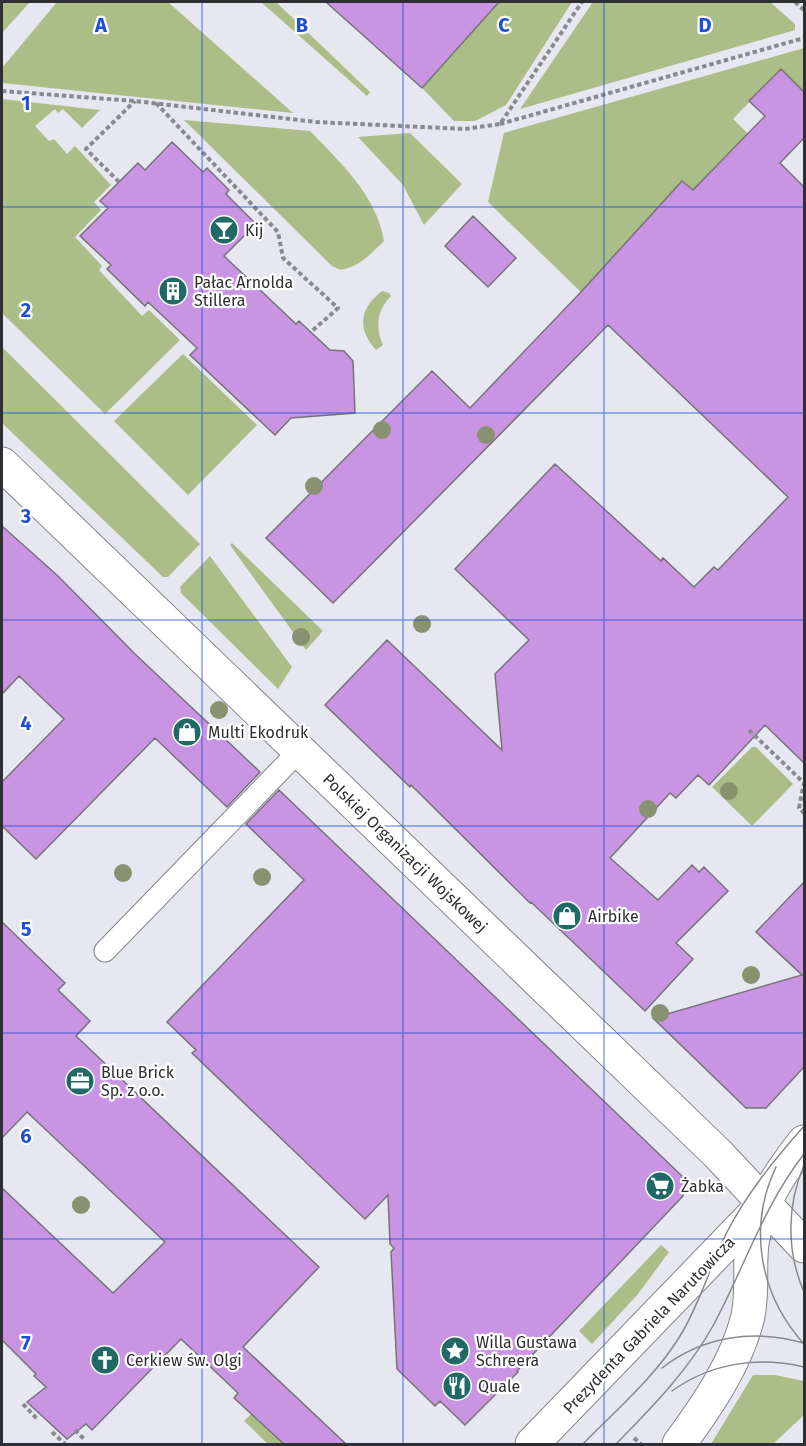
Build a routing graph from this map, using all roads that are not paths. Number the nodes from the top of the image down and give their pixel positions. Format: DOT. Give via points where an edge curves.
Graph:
graph roads {
  1 [pos="2,464"];
  2 [pos="299,751"];
  3 [pos="105,951"];
  4 [pos="804,1142"];
  5 [pos="764,1204"];
  6 [pos="804,1246"];
  7 [pos="532,1444"];
  8 [pos="679,1444"];
  1 -- 2 [label="street, Polskiej Organizacji Wojskowej"];
  2 -- 3 [label="lane"];
  2 -- 5 [label="street, Polskiej Organizacji Wojskowej" via="718,1154"];
  4 -- 5 [label="street, Prezydenta Gabriela Narutowicza"];
  5 -- 6 [label="street, Polskiej Organizacji Wojskowej"];
  5 -- 7 [label="street, Prezydenta Gabriela Narutowicza"];
  5 -- 8 [label="street, Prezydenta Gabriela Narutowicza" via="752,1243 750,1302 742,1336 708,1403"];
}
